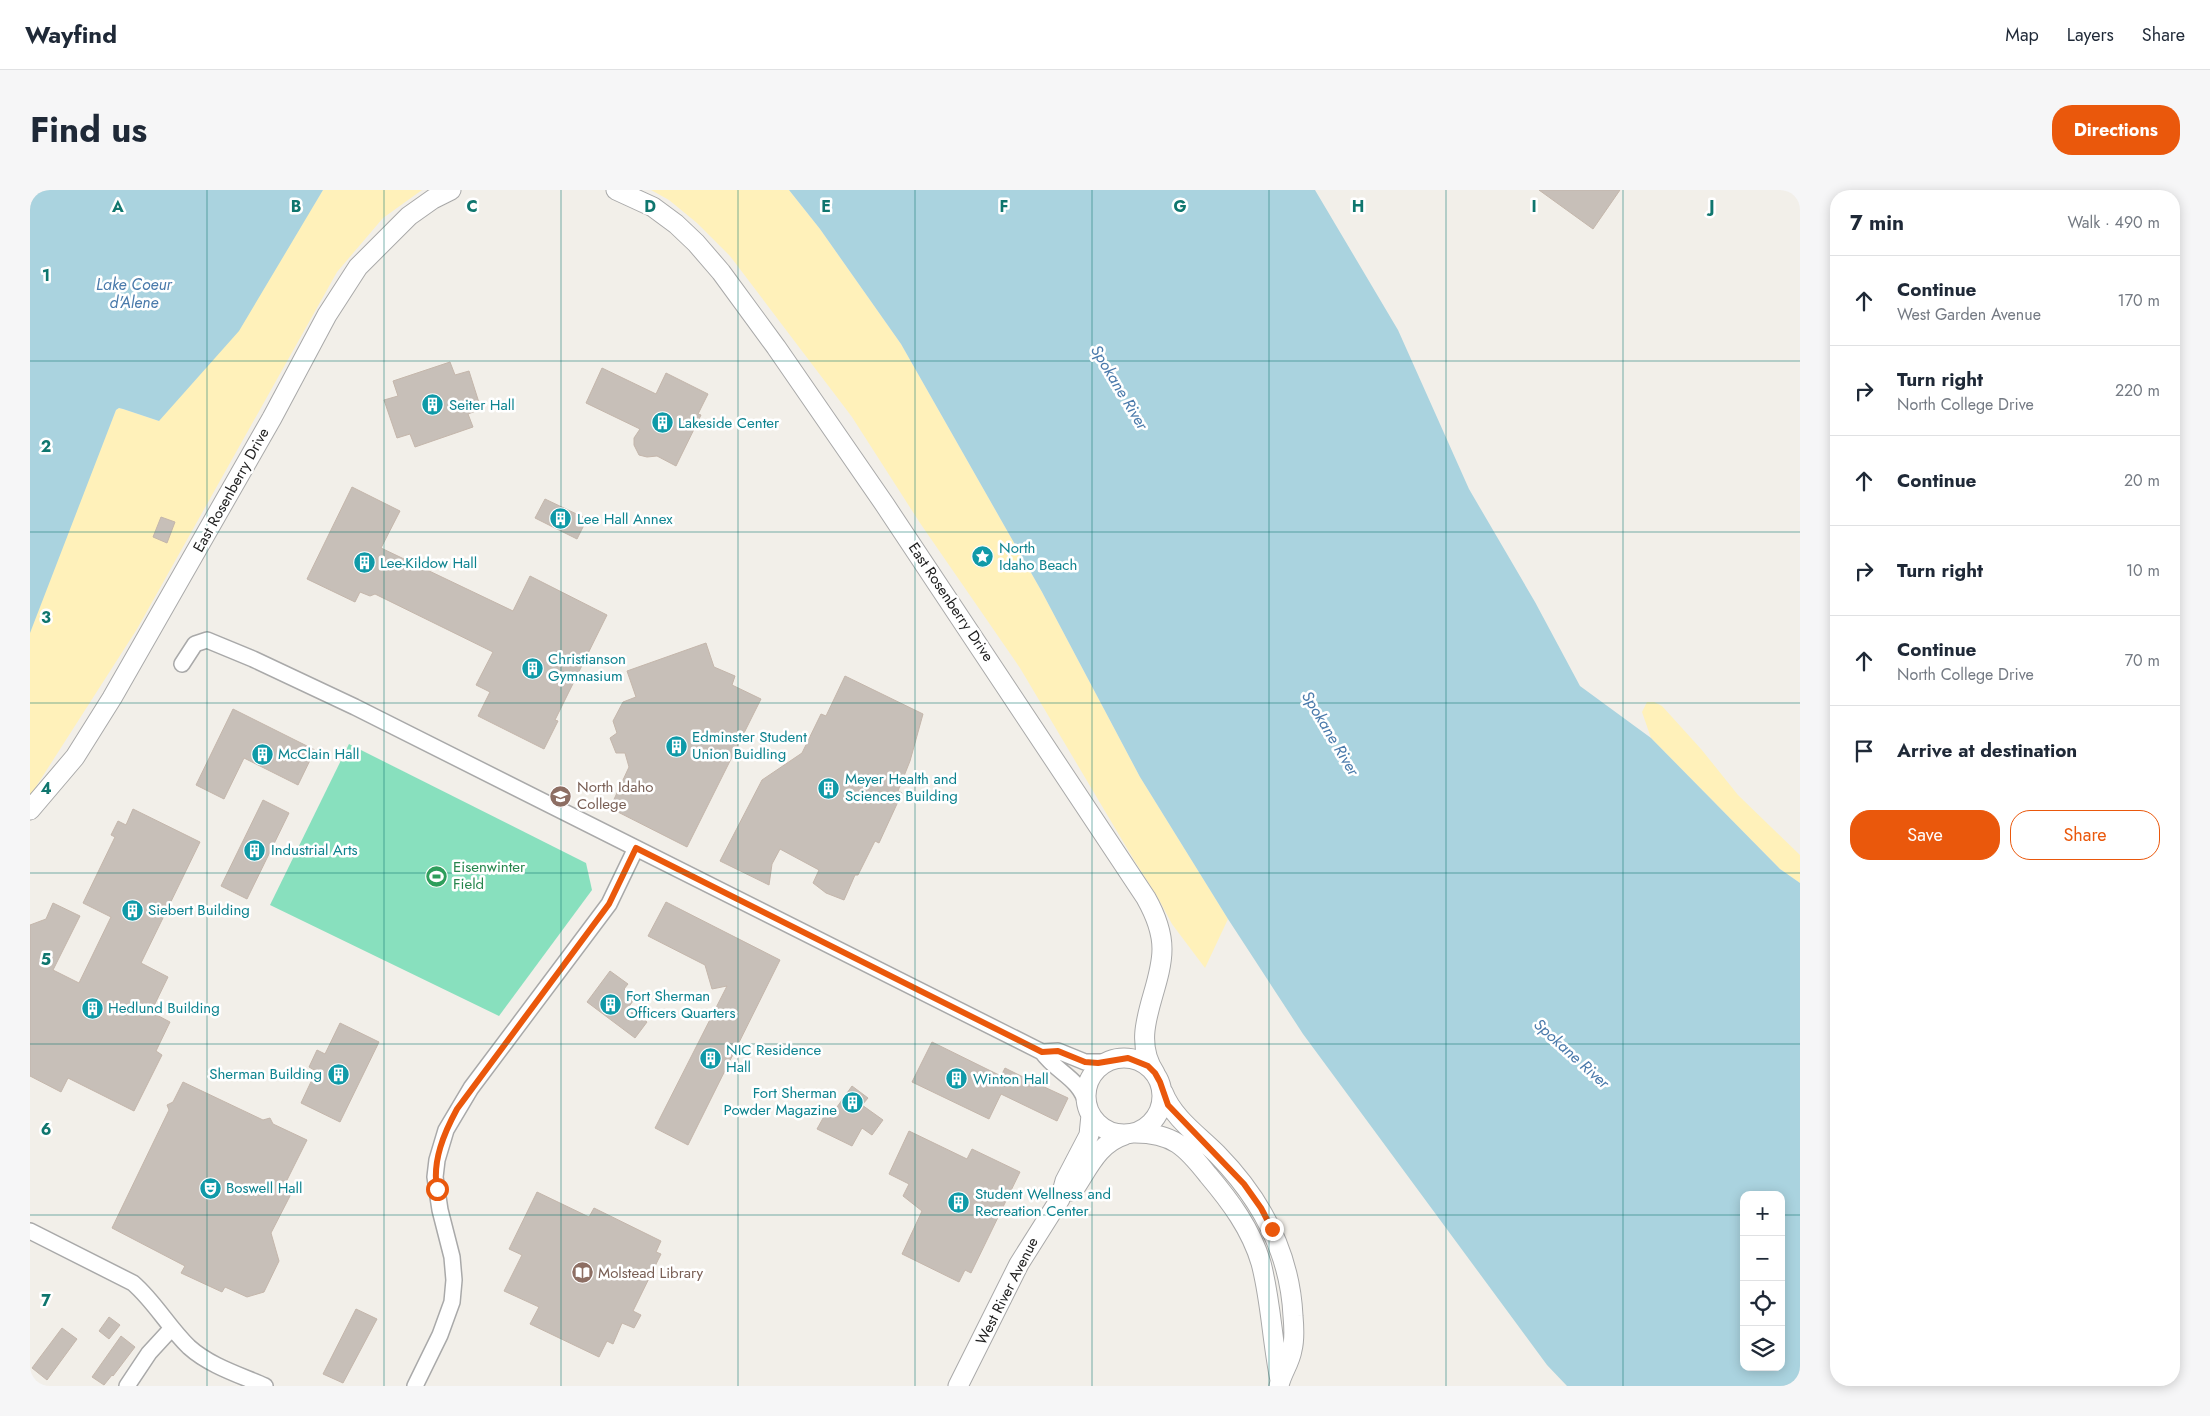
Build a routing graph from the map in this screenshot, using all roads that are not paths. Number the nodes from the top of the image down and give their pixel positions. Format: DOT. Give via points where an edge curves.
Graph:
graph roads {
  1 [pos="451,190"];
  2 [pos="616,190"];
  3 [pos="182,664"];
  4 [pos="30,810"];
  5 [pos="636,848"];
  6 [pos="1042,1052"];
  7 [pos="1108,1062"];
  8 [pos="1155,1073"];
  9 [pos="1163,1092"];
  10 [pos="1089,1110"];
  11 [pos="1130,1134"];
  12 [pos="1060,1199"];
  13 [pos="30,1231"];
  14 [pos="172,1328"];
  15 [pos="1280,1383"];
  16 [pos="126,1386"];
  17 [pos="265,1386"];
  18 [pos="415,1386"];
  19 [pos="958,1386"];
  1 -- 4 [label="street, East Rosenberry Drive" via="409,216 358,268 327,315 112,698 74,757"];
  2 -- 8 [label="street, East Rosenberry Drive" via="653,207 668,218 721,272 894,518 1146,898 1159,928 1162,950 1146,1020 1144,1049"];
  3 -- 5 [label="street" via="195,644 206,640 355,707"];
  5 -- 6 [label="street"];
  5 -- 18 [label="street" via="609,904 471,1088 446,1130 435,1177 452,1257 452,1302"];
  6 -- 7 [label="street" via="1058,1051 1085,1062"];
  6 -- 10 [label="street" via="1052,1065 1077,1083"];
  7 -- 8 [label="street" via="1128,1058 1138,1060"];
  7 -- 10 [label="street" via="1092,1075 1086,1095"];
  8 -- 9 [label="street"];
  9 -- 11 [label="street" via="1159,1113 1153,1122"];
  9 -- 15 [label="street" via="1175,1114 1244,1184 1272,1229 1287,1272 1294,1332 1292,1352"];
  10 -- 11 [label="street" via="1105,1130 1114,1134"];
  10 -- 12 [label="street, West River Avenue" via="1089,1135 1065,1181"];
  11 -- 12 [label="street, West River Avenue" via="1114,1138 1104,1145 1075,1188"];
  11 -- 15 [label="street" via="1158,1134 1171,1139 1202,1166 1238,1213 1260,1262"];
  12 -- 19 [label="street, West River Avenue" via="1019,1264"];
  13 -- 14 [label="street" via="133,1283"];
  14 -- 16 [label="street"];
  14 -- 17 [label="street" via="192,1349 215,1364"];
}
